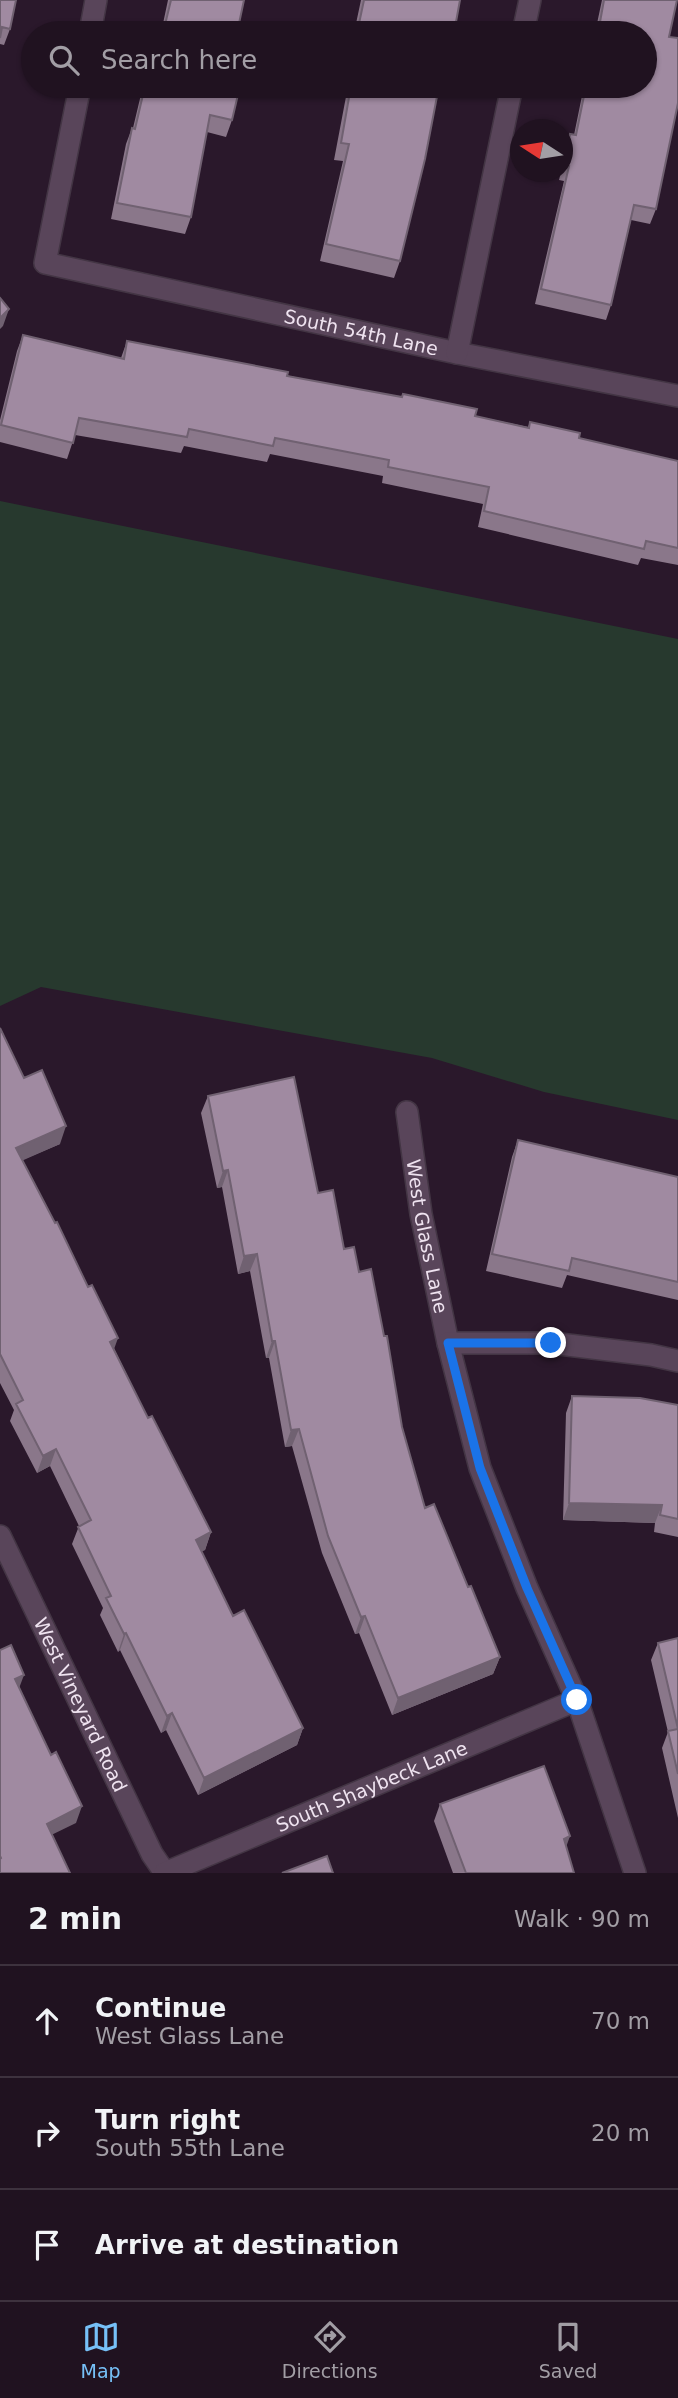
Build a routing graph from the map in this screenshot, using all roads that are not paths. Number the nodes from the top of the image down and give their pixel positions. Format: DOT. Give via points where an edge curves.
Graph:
graph roads {
  1 [pos="96,0"];
  2 [pos="530,0"];
  3 [pos="92,21"];
  4 [pos="526,21"];
  5 [pos="78,98"];
  6 [pos="510,98"];
  7 [pos="457,353"];
  8 [pos="678,396"];
  9 [pos="407,1112"];
  10 [pos="448,1343"];
  11 [pos="678,1361"];
  12 [pos="0,1536"];
  13 [pos="577,1700"];
  14 [pos="165,1873"];
  15 [pos="635,1873"];
  1 -- 3 [label="street"];
  2 -- 4 [label="street"];
  5 -- 7 [label="street, South 54th Lane" via="45,263"];
  6 -- 7 [label="street"];
  7 -- 8 [label="street, South 54th Lane"];
  9 -- 10 [label="street, West Glass Lane" via="421,1214"];
  10 -- 11 [label="street" via="551,1343"];
  10 -- 13 [label="street, West Glass Lane" via="480,1468"];
  12 -- 14 [label="street, West Vineyard Road"];
  13 -- 14 [label="street, South Shaybeck Lane"];
  13 -- 15 [label="street, West Glass Lane"];
}
